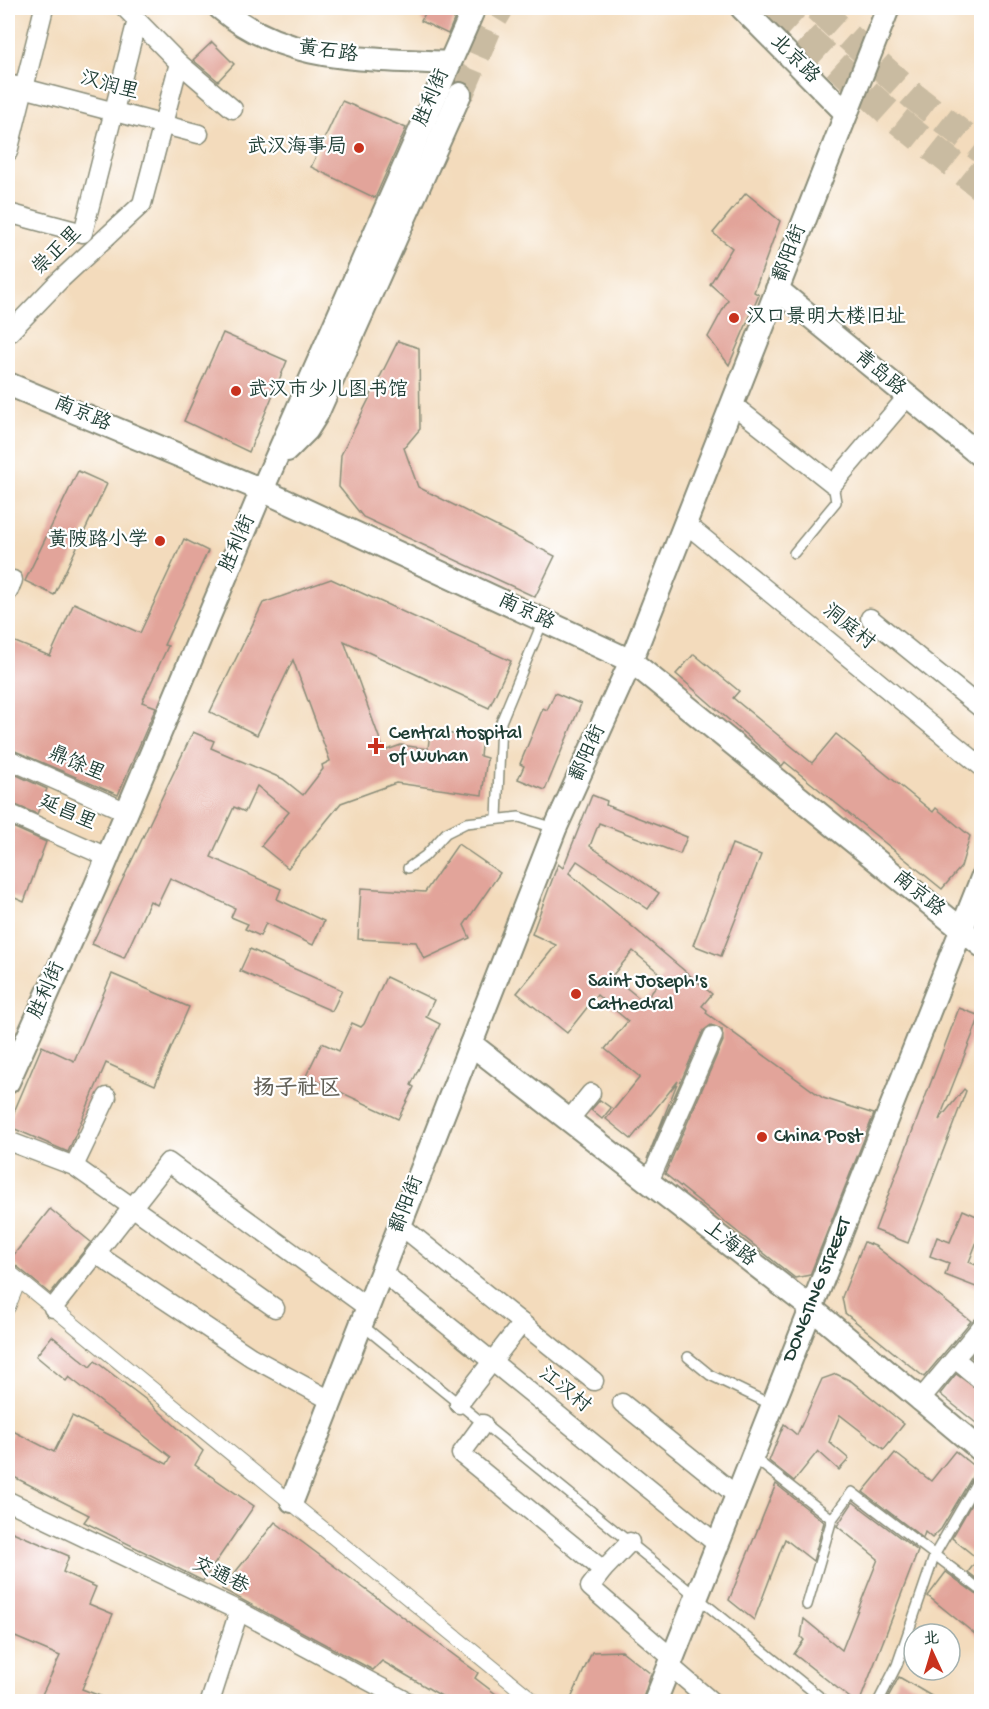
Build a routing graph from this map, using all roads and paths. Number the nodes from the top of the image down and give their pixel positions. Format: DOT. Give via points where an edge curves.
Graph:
graph roads {
  1 [pos="44,8"];
  2 [pos="219,8"];
  3 [pos="474,8"];
  4 [pos="742,8"];
  5 [pos="888,8"];
  6 [pos="131,14"];
  7 [pos="179,63"];
  8 [pos="448,63"];
  9 [pos="16,85"];
  10 [pos="460,94"];
  11 [pos="233,109"];
  12 [pos="114,111"];
  13 [pos="846,113"];
  14 [pos="162,124"];
  15 [pos="199,134"];
  16 [pos="8,152"];
  17 [pos="8,213"];
  18 [pos="777,289"];
  19 [pos="8,334"];
  20 [pos="8,384"];
  21 [pos="907,397"];
  22 [pos="732,404"];
  23 [pos="981,457"];
  24 [pos="278,460"];
  25 [pos="833,484"];
  26 [pos="262,490"];
  27 [pos="685,524"];
  28 [pos="794,553"];
  29 [pos="870,618"];
  30 [pos="543,621"];
  31 [pos="631,661"];
  32 [pos="981,709"];
  33 [pos="8,759"];
  34 [pos="981,767"];
  35 [pos="127,812"];
  36 [pos="8,813"];
  37 [pos="497,818"];
  38 [pos="555,829"];
  39 [pos="107,857"];
  40 [pos="408,868"];
  41 [pos="981,878"];
  42 [pos="961,929"];
  43 [pos="981,946"];
  44 [pos="713,1036"];
  45 [pos="471,1044"];
  46 [pos="8,1082"];
  47 [pos="591,1093"];
  48 [pos="107,1098"];
  49 [pos="569,1120"];
  50 [pos="8,1141"];
  51 [pos="74,1166"];
  52 [pos="649,1182"];
  53 [pos="133,1209"];
  54 [pos="400,1225"];
  55 [pos="96,1254"];
  56 [pos="8,1271"];
  57 [pos="382,1272"];
  58 [pos="19,1280"];
  59 [pos="8,1307"];
  60 [pos="53,1308"];
  61 [pos="275,1308"];
  62 [pos="811,1308"];
  63 [pos="365,1316"];
  64 [pos="522,1323"];
  65 [pos="981,1326"];
  66 [pos="688,1357"];
  67 [pos="955,1359"];
  68 [pos="492,1361"];
  69 [pos="594,1381"];
  70 [pos="981,1381"];
  71 [pos="332,1401"];
  72 [pos="919,1401"];
  73 [pos="622,1403"];
  74 [pos="459,1404"];
  75 [pos="772,1405"];
  76 [pos="483,1424"];
  77 [pos="981,1451"];
  78 [pos="752,1456"];
  79 [pos="981,1473"];
  80 [pos="736,1495"];
  81 [pos="8,1501"];
  82 [pos="292,1502"];
  83 [pos="831,1519"];
  84 [pos="630,1542"];
  85 [pos="717,1544"];
  86 [pos="935,1554"];
  87 [pos="603,1570"];
  88 [pos="981,1591"];
  89 [pos="696,1597"];
  90 [pos="807,1605"];
  91 [pos="239,1611"];
  92 [pos="671,1662"];
  93 [pos="210,1701"];
  94 [pos="408,1701"];
  95 [pos="535,1701"];
  96 [pos="655,1701"];
  97 [pos="712,1701"];
  98 [pos="826,1701"];
  99 [pos="878,1701"];
  1 -- 9 [label="street"];
  2 -- 8 [label="street, 黄石路" via="260,36 296,50"];
  3 -- 8 [label="street, 胜利街"];
  4 -- 13 [label="street, 北京路"];
  5 -- 13 [label="street, 鄱阳街"];
  6 -- 7 [label="street"];
  6 -- 12 [label="street"];
  7 -- 11 [label="street"];
  7 -- 14 [label="street"];
  8 -- 24 [label="street, 胜利街"];
  9 -- 12 [label="street, 汉润里"];
  9 -- 16 [label="street"];
  10 -- 24 [label="street" via="317,414"];
  12 -- 14 [label="street, 汉润里"];
  12 -- 17 [label="street" via="83,233"];
  13 -- 18 [label="street, 鄱阳街"];
  14 -- 15 [label="street, 汉润里"];
  14 -- 19 [label="street, 崇正里" via="142,204"];
  18 -- 21 [label="street, 青岛路"];
  18 -- 22 [label="street, 鄱阳街"];
  20 -- 26 [label="street, 南京路"];
  21 -- 23 [label="street, 青岛路"];
  21 -- 25 [label="street"];
  22 -- 25 [label="street"];
  22 -- 27 [label="street, 鄱阳街"];
  24 -- 26 [label="street, 胜利街"];
  25 -- 28 [label="lane" via="836,502"];
  26 -- 30 [label="street, 南京路"];
  26 -- 35 [label="street, 胜利街"];
  27 -- 31 [label="street, 鄱阳街"];
  27 -- 34 [label="street, 洞庭村"];
  29 -- 32 [label="street"];
  30 -- 31 [label="street, 南京路"];
  30 -- 37 [label="lane" via="501,722"];
  31 -- 38 [label="street, 鄱阳街"];
  31 -- 42 [label="street, 南京路"];
  33 -- 35 [label="street, 鼎馀里"];
  35 -- 39 [label="street, 胜利街"];
  36 -- 39 [label="street, 延昌里"];
  37 -- 38 [label="lane" via="519,817"];
  37 -- 40 [label="lane" via="453,829"];
  38 -- 45 [label="street, 鄱阳街"];
  39 -- 46 [label="street, 胜利街"];
  41 -- 42 [label="street, DONGTING STREET"];
  42 -- 43 [label="street, 南京路"];
  42 -- 62 [label="street, DONGTING STREET"];
  44 -- 52 [label="street"];
  45 -- 49 [label="street, 上海路"];
  45 -- 54 [label="street, 鄱阳街"];
  47 -- 49 [label="street"];
  48 -- 51 [label="street"];
  49 -- 52 [label="street, 上海路"];
  50 -- 51 [label="street"];
  51 -- 53 [label="street"];
  52 -- 62 [label="street, 上海路"];
  53 -- 55 [label="street"];
  53 -- 61 [label="street"];
  53 -- 63 [label="street" via="168,1162"];
  54 -- 57 [label="street, 鄱阳街"];
  54 -- 64 [label="street"];
  55 -- 60 [label="street"];
  55 -- 71 [label="street" via="251,1357"];
  56 -- 58 [label="street"];
  57 -- 63 [label="street, 鄱阳街"];
  57 -- 68 [label="street, 江汉村"];
  58 -- 59 [label="street"];
  58 -- 60 [label="street"];
  60 -- 82 [label="street"];
  62 -- 72 [label="street, 上海路"];
  62 -- 75 [label="street, DONGTING STREET"];
  63 -- 71 [label="street, 鄱阳街"];
  63 -- 74 [label="lane"];
  64 -- 68 [label="street"];
  64 -- 69 [label="street"];
  65 -- 67 [label="street"];
  66 -- 75 [label="lane" via="710,1375"];
  67 -- 70 [label="street"];
  67 -- 72 [label="street"];
  68 -- 74 [label="street"];
  68 -- 85 [label="street, 江汉村"];
  71 -- 82 [label="street, 鄱阳街"];
  72 -- 77 [label="street, 上海路"];
  73 -- 80 [label="street"];
  74 -- 76 [label="lane"];
  75 -- 78 [label="street, DONGTING STREET"];
  76 -- 84 [label="lane"];
  76 -- 87 [label="street" via="461,1454"];
  78 -- 80 [label="street, DONGTING STREET"];
  78 -- 83 [label="lane"];
  79 -- 86 [label="lane"];
  80 -- 85 [label="street, DONGTING STREET"];
  81 -- 91 [label="street, 交通巷"];
  82 -- 95 [label="street"];
  83 -- 86 [label="lane" via="852,1492"];
  83 -- 90 [label="lane"];
  84 -- 87 [label="street"];
  84 -- 89 [label="lane"];
  85 -- 89 [label="street, DONGTING STREET"];
  86 -- 88 [label="lane"];
  86 -- 99 [label="lane" via="897,1665"];
  87 -- 92 [label="street" via="590,1587"];
  89 -- 92 [label="street, DONGTING STREET"];
  89 -- 98 [label="lane"];
  91 -- 93 [label="street"];
  91 -- 94 [label="street, 交通巷"];
  92 -- 96 [label="street, DONGTING STREET"];
  92 -- 97 [label="street"];
}
